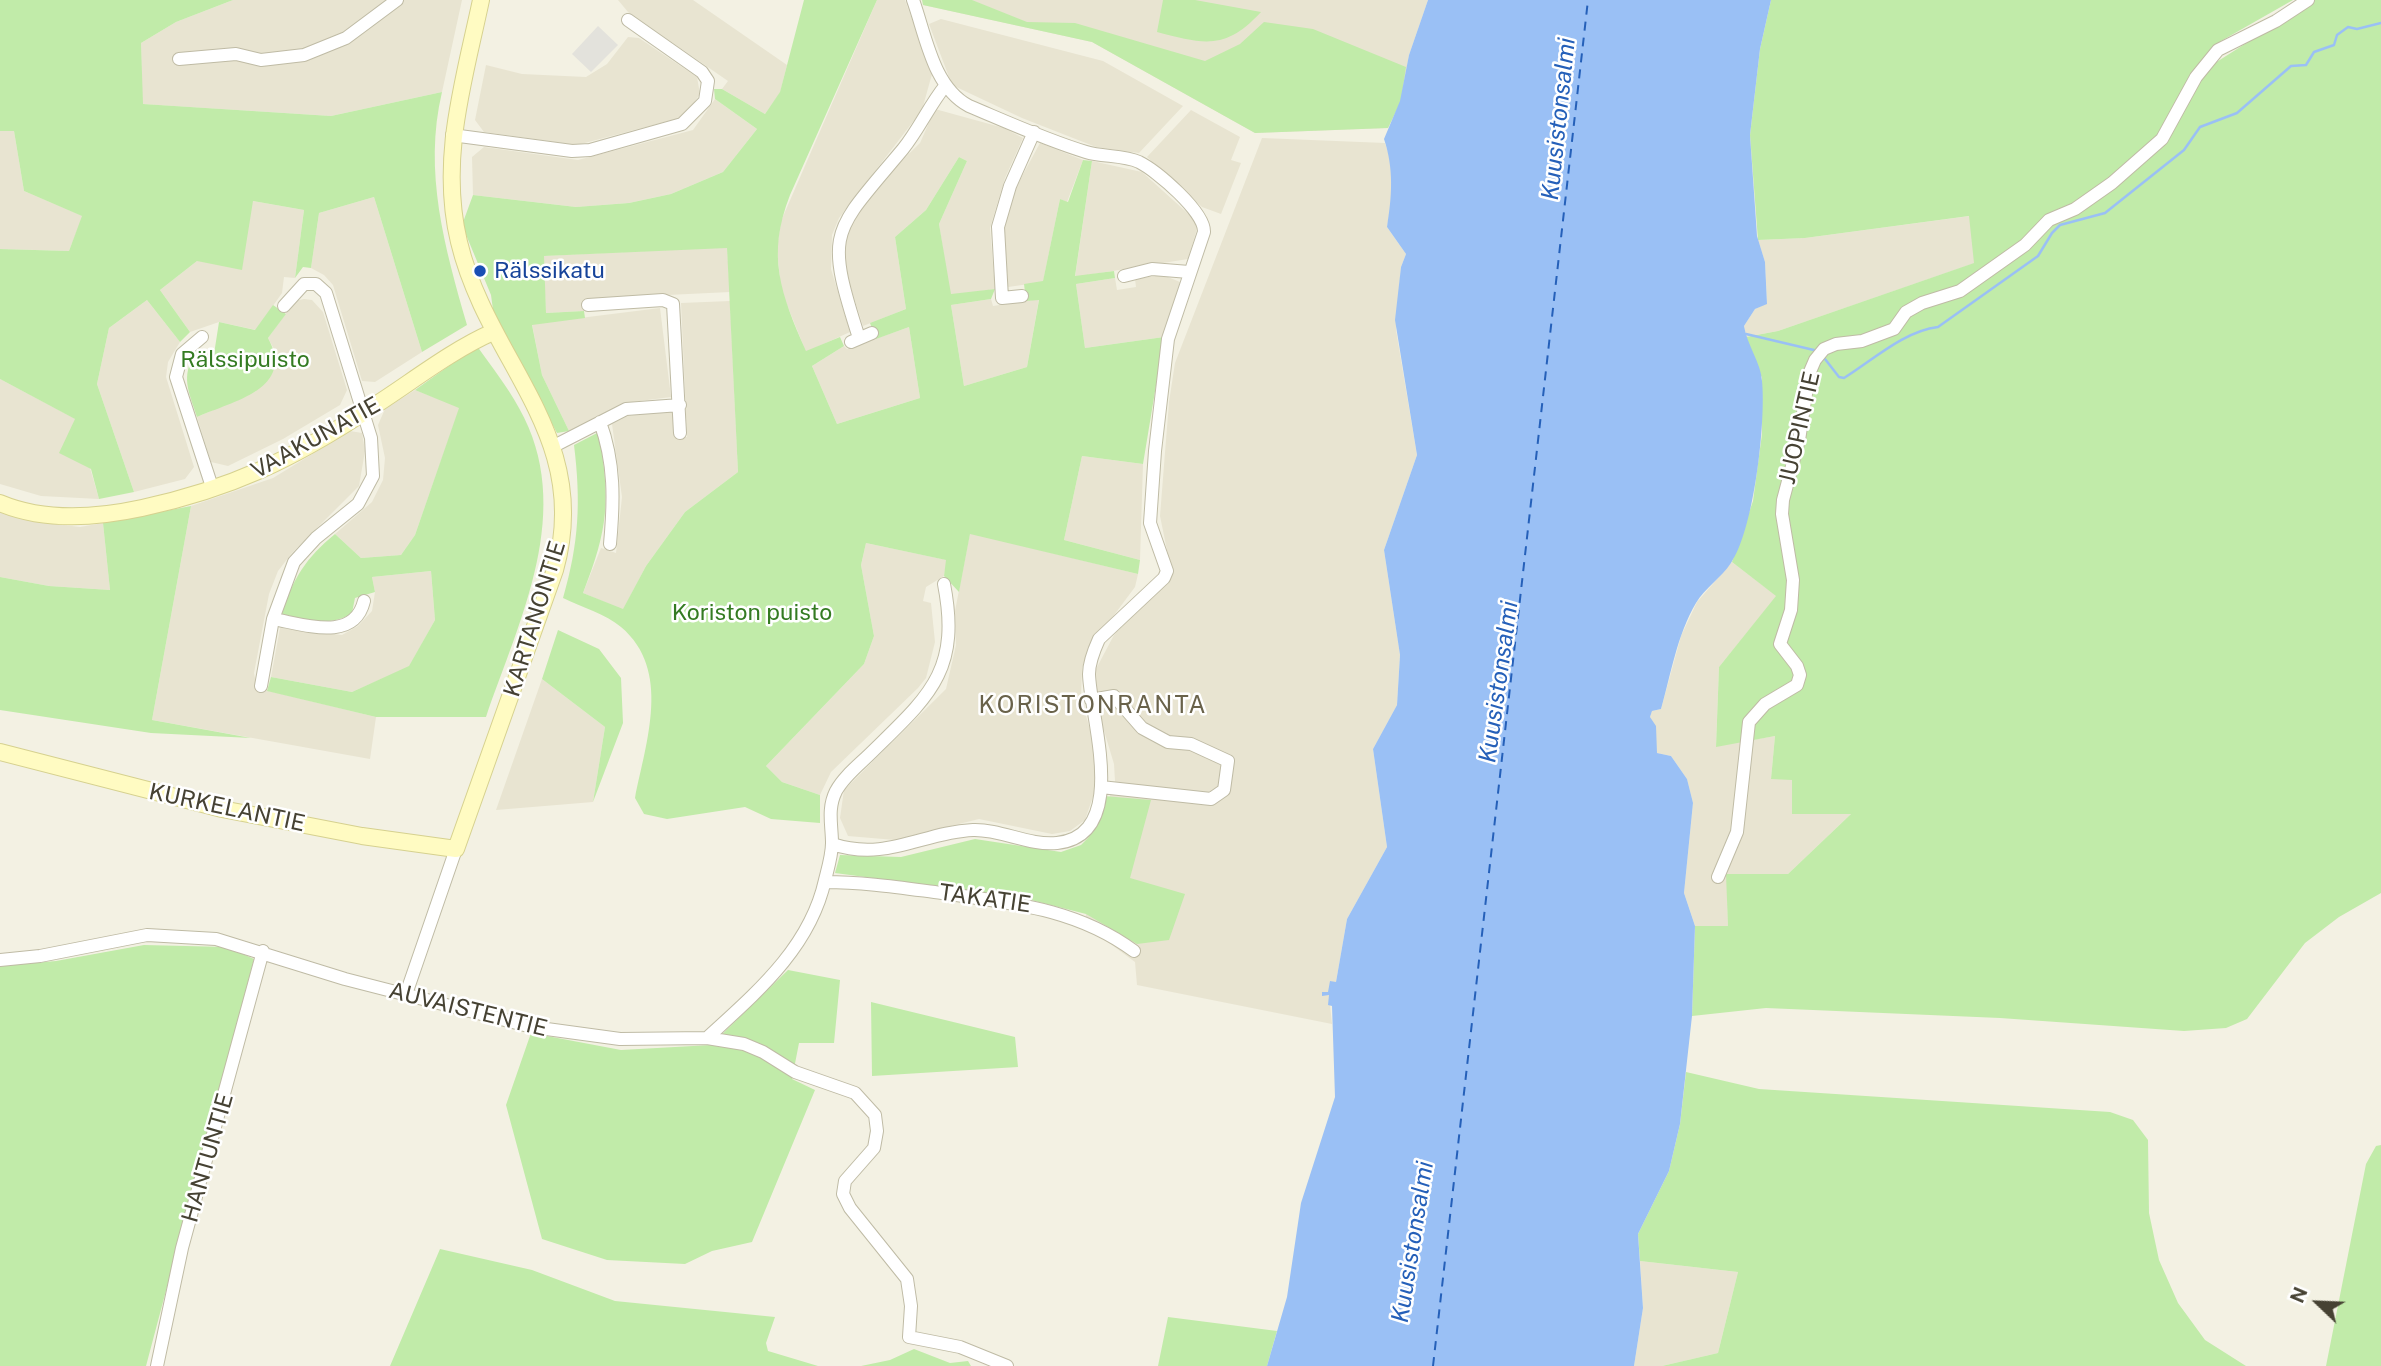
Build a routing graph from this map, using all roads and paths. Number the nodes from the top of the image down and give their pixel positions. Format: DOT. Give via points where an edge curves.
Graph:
graph roads {
  1 [pos="397,0"];
  2 [pos="481,0"];
  3 [pos="913,0"];
  4 [pos="2308,0"];
  5 [pos="628,20"];
  6 [pos="178,59"];
  7 [pos="945,86"];
  8 [pos="1034,132"];
  9 [pos="452,135"];
  10 [pos="1189,272"];
  11 [pos="1124,276"];
  12 [pos="1022,296"];
  13 [pos="589,305"];
  14 [pos="284,306"];
  15 [pos="493,332"];
  16 [pos="202,337"];
  17 [pos="861,338"];
  18 [pos="680,405"];
  19 [pos="365,413"];
  20 [pos="600,422"];
  21 [pos="680,433"];
  22 [pos="554,446"];
  23 [pos="213,490"];
  24 [pos="0,503"];
  25 [pos="610,544"];
  26 [pos="944,584"];
  27 [pos="364,601"];
  28 [pos="273,620"];
  29 [pos="261,686"];
  30 [pos="1091,700"];
  31 [pos="0,752"];
  32 [pos="1101,787"];
  33 [pos="832,844"];
  34 [pos="456,849"];
  35 [pos="1718,877"];
  36 [pos="825,882"];
  37 [pos="263,951"];
  38 [pos="1134,951"];
  39 [pos="0,960"];
  40 [pos="406,994"];
  41 [pos="707,1038"];
  42 [pos="157,1366"];
  43 [pos="1007,1366"];
  1 -- 6 [label="street" via="346,38 304,55 261,60 236,54"];
  2 -- 9 [label="street, KARTANONTIE"];
  3 -- 7 [label="street"];
  4 -- 35 [label="street, JUOPINTIE" via="2218,50 2196,77 2162,139 2112,183 2075,209 2049,220 2025,245 1960,291 1906,312 1894,329 1824,349 1815,360 1782,514 1793,580 1791,610 1780,644 1800,675 1797,685 1765,704 1749,722 1737,832"];
  5 -- 9 [label="street" via="702,72 708,81 705,101 690,120 668,130 579,151"];
  7 -- 8 [label="street" via="969,106"];
  7 -- 17 [label="street" via="905,146 854,207 840,233 840,280"];
  8 -- 10 [label="street" via="1091,153 1137,161 1174,190 1204,222"];
  8 -- 12 [label="street" via="998,227 1002,298"];
  9 -- 15 [label="street, KARTANONTIE" via="450,177 459,241"];
  10 -- 11 [label="street" via="1152,269"];
  10 -- 30 [label="street" via="1168,339 1152,491 1151,529 1167,571 1100,639 1089,672"];
  13 -- 18 [label="street" via="652,300 673,304"];
  14 -- 19 [label="street" via="304,284 316,284 326,293"];
  15 -- 19 [label="street, VAAKUNATIE"];
  15 -- 22 [label="street, KARTANONTIE" via="534,401"];
  16 -- 23 [label="street" via="182,354 176,377"];
  18 -- 20 [label="street" via="638,406"];
  18 -- 21 [label="street"];
  19 -- 23 [label="street, VAAKUNATIE" via="281,463"];
  19 -- 28 [label="street" via="374,465 370,485 350,512 294,562"];
  20 -- 22 [label="street"];
  20 -- 25 [label="street" via="615,491"];
  22 -- 34 [label="street, KARTANONTIE" via="563,500 561,548"];
  23 -- 24 [label="street, VAAKUNATIE" via="103,516 48,514"];
  26 -- 33 [label="street" via="948,634 939,677 913,711 840,785 830,807"];
  27 -- 28 [label="street" via="356,618 342,627"];
  28 -- 29 [label="street"];
  30 -- 32 [label="street" via="1102,760"];
  30 -- 32 [label="street" via="1114,696 1142,728 1168,742 1191,744 1228,761 1224,790 1211,799"];
  31 -- 34 [label="street, KURKELANTIE" via="222,809"];
  32 -- 33 [label="street" via="1086,828 1059,843 972,830 898,848"];
  33 -- 36 [label="street"];
  34 -- 40 [label="street, KARTANONTIE"];
  36 -- 38 [label="street, TAKATIE" via="865,883 1054,910 1113,935"];
  36 -- 41 [label="street" via="787,960"];
  37 -- 39 [label="street, AUVAISTENTIE" via="216,939 147,935"];
  37 -- 40 [label="street, AUVAISTENTIE"];
  37 -- 42 [label="street, HANTUNTIE" via="183,1248"];
  40 -- 41 [label="street, AUVAISTENTIE" via="586,1037"];
  41 -- 43 [label="street, AUVAISTENTIE" via="744,1044 867,1103 876,1123 874,1148 845,1181 843,1194 907,1279 909,1337 960,1347"];
}
